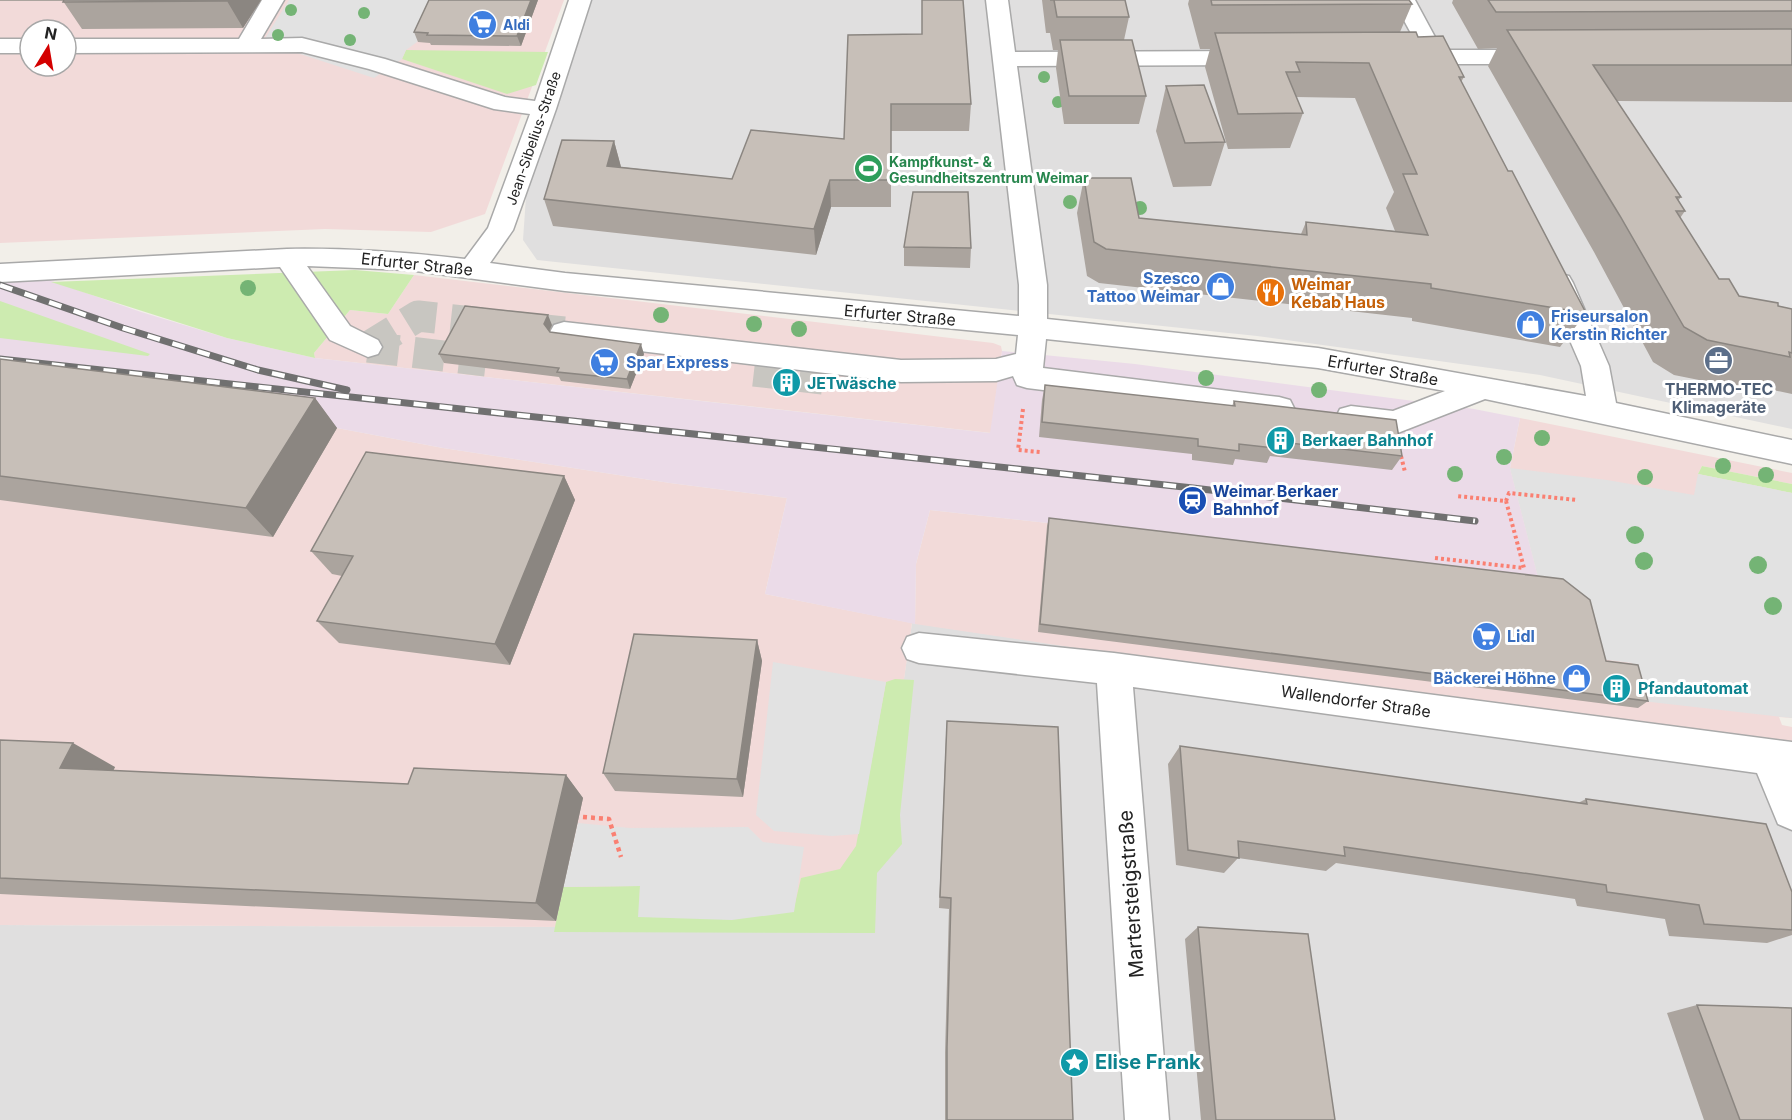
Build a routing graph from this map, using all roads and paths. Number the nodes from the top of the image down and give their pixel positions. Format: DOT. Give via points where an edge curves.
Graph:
graph roads {
  1 [pos="273,0"];
  2 [pos="580,0"];
  3 [pos="997,0"];
  4 [pos="1404,0"];
  5 [pos="246,45"];
  6 [pos="0,46"];
  7 [pos="18,46"];
  8 [pos="78,46"];
  9 [pos="1386,57"];
  10 [pos="1434,57"];
  11 [pos="1553,57"];
  12 [pos="1278,58"];
  13 [pos="1003,59"];
  14 [pos="1457,98"];
  15 [pos="544,109"];
  16 [pos="287,258"];
  17 [pos="1548,261"];
  18 [pos="472,269"];
  19 [pos="0,273"];
  20 [pos="1033,328"];
  21 [pos="564,332"];
  22 [pos="368,347"];
  23 [pos="704,348"];
  24 [pos="1028,361"];
  25 [pos="871,368"];
  26 [pos="754,371"];
  27 [pos="823,379"];
  28 [pos="1483,388"];
  29 [pos="1024,398"];
  30 [pos="1603,411"];
  31 [pos="1040,452"];
  32 [pos="1792,452"];
  33 [pos="1456,496"];
  34 [pos="1577,500"];
  35 [pos="1506,501"];
  36 [pos="1435,558"];
  37 [pos="919,648"];
  38 [pos="1114,669"];
  39 [pos="1780,758"];
  40 [pos="1792,811"];
  41 [pos="583,817"];
  42 [pos="621,857"];
  43 [pos="1147,1120"];
  1 -- 5 [label="street"];
  2 -- 15 [label="street, Jean-Sibelius-Straße"];
  3 -- 13 [label="street"];
  4 -- 10 [label="street"];
  5 -- 8 [label="street"];
  5 -- 15 [label="street" via="302,45 502,104"];
  6 -- 7 [label="street"];
  9 -- 10 [label="street"];
  10 -- 11 [label="street"];
  10 -- 14 [label="street"];
  12 -- 13 [label="street"];
  13 -- 20 [label="street" via="1033,285"];
  15 -- 18 [label="street, Jean-Sibelius-Straße" via="500,230"];
  16 -- 18 [label="street, Erfurter Straße" via="370,258"];
  16 -- 19 [label="street, Erfurter Straße"];
  16 -- 22 [label="street" via="340,333"];
  17 -- 30 [label="street" via="1595,366"];
  18 -- 20 [label="street, Erfurter Straße" via="565,282"];
  20 -- 24 [label="street"];
  20 -- 28 [label="street, Erfurter Straße" via="1318,358"];
  21 -- 23 [label="street"];
  23 -- 25 [label="street"];
  23 -- 26 [label="street" via="722,366"];
  24 -- 25 [label="street" via="996,369"];
  24 -- 28 [label="street" via="1027,377 1395,423"];
  25 -- 27 [label="street" via="839,381"];
  28 -- 30 [label="street, Erfurter Straße"];
  29 -- 31 [label="path" via="1018,450"];
  30 -- 32 [label="street, Erfurter Straße"];
  33 -- 35 [label="path"];
  34 -- 35 [label="path" via="1509,493"];
  35 -- 36 [label="path" via="1524,568"];
  37 -- 38 [label="street, Wallendorfer Straße"];
  38 -- 39 [label="street, Wallendorfer Straße"];
  38 -- 43 [label="street, Martersteigstraße"];
  39 -- 40 [label="street"];
  41 -- 42 [label="path" via="609,819"];
}
